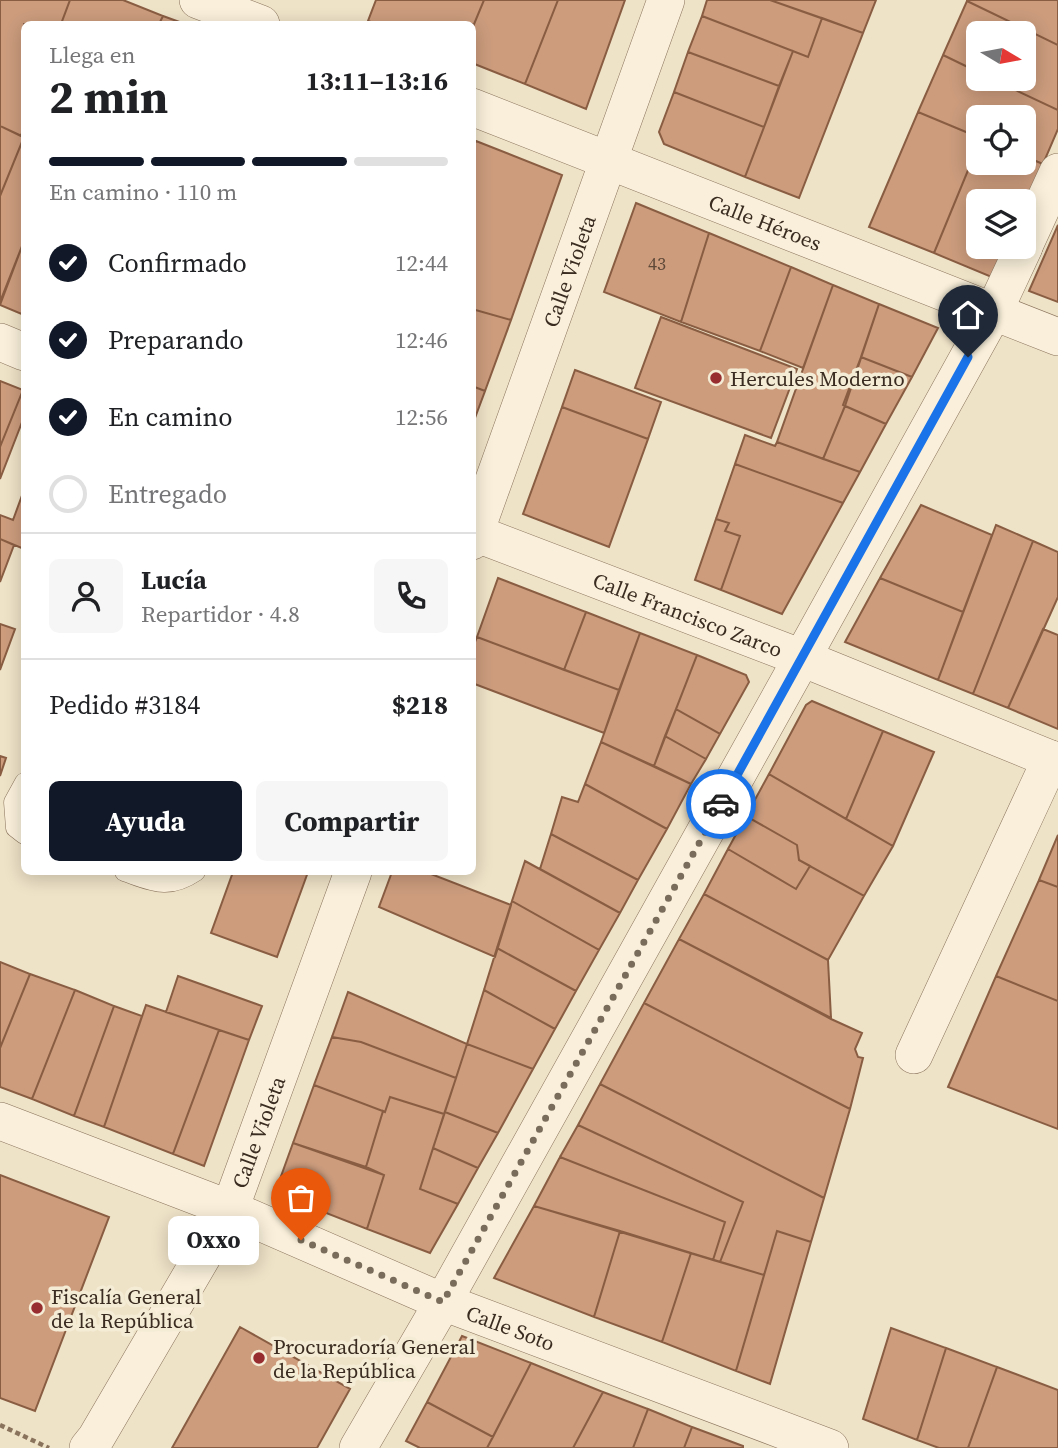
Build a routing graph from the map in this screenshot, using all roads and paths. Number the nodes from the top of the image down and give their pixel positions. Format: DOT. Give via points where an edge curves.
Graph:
graph roads {
  1 [pos="198,0"];
  2 [pos="666,0"];
  3 [pos="253,21"];
  4 [pos="476,109"];
  5 [pos="608,160"];
  6 [pos="1058,172"];
  7 [pos="1036,221"];
  8 [pos="1018,259"];
  9 [pos="994,311"];
  10 [pos="1058,337"];
  11 [pos="0,342"];
  12 [pos="21,351"];
  13 [pos="476,527"];
  14 [pos="476,536"];
  15 [pos="802,658"];
  16 [pos="1054,761"];
  17 [pos="21,787"];
  18 [pos="21,833"];
  19 [pos="133,875"];
  20 [pos="191,875"];
  21 [pos="352,875"];
  22 [pos="914,1055"];
  23 [pos="0,1121"];
  24 [pos="230,1209"];
  25 [pos="443,1302"];
  26 [pos="0,1425"];
  27 [pos="49,1448"];
  28 [pos="88,1448"];
  29 [pos="358,1448"];
  30 [pos="830,1448"];
  1 -- 3 [label="street"];
  2 -- 5 [label="street, Calle Violeta"];
  4 -- 5 [label="street, Calle Héroes"];
  5 -- 9 [label="street, Calle Héroes"];
  5 -- 13 [label="street, Calle Violeta"];
  6 -- 7 [label="street"];
  8 -- 9 [label="street"];
  9 -- 10 [label="street, Calle Héroes"];
  9 -- 15 [label="street"];
  11 -- 12 [label="street"];
  14 -- 15 [label="street, Calle Francisco Zarco"];
  15 -- 16 [label="street, Calle Francisco Zarco"];
  15 -- 25 [label="street"];
  16 -- 22 [label="street"];
  17 -- 18 [label="lane" via="13,802 15,828"];
  19 -- 20 [label="lane" via="160,884"];
  21 -- 24 [label="street, Calle Violeta"];
  23 -- 24 [label="street, Calle Soto"];
  24 -- 25 [label="street, Calle Soto"];
  24 -- 28 [label="street, Calle Violeta"];
  25 -- 29 [label="street"];
  25 -- 30 [label="street, Calle Soto"];
  26 -- 27 [label="path"];
}
